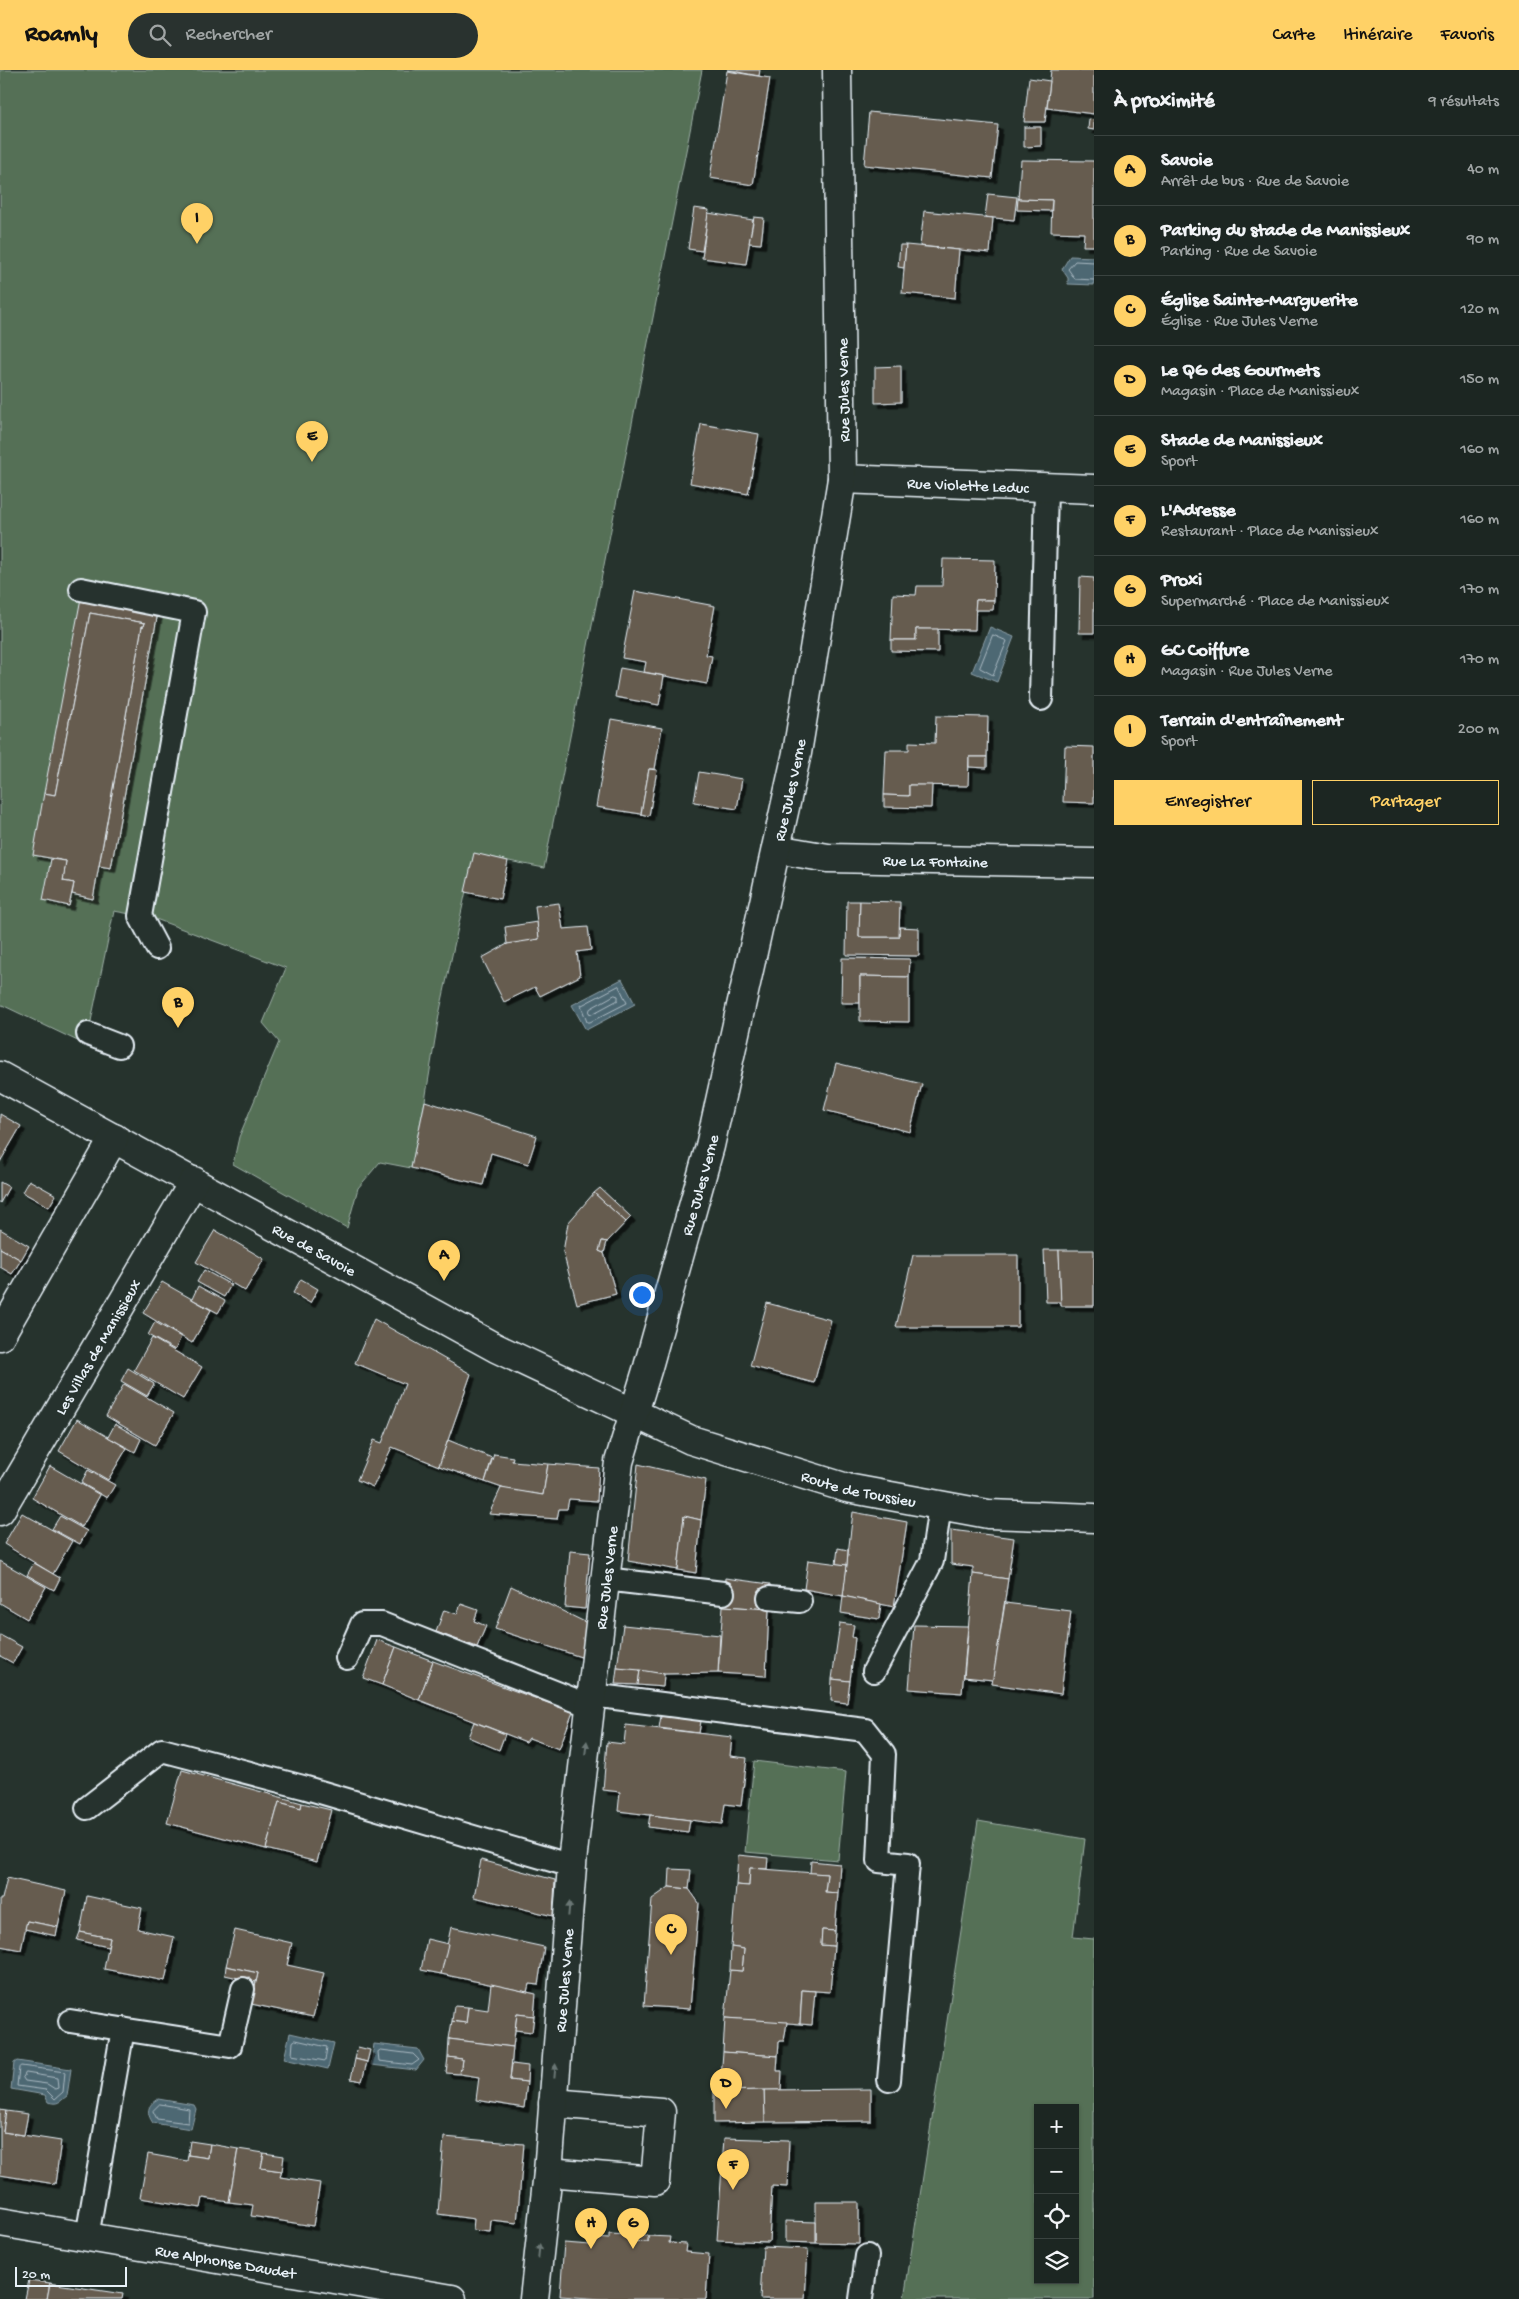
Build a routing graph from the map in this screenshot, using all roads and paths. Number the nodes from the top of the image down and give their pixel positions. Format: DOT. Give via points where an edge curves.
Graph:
graph roads {
  1 [pos="837,70"];
  2 [pos="842,479"];
  3 [pos="1046,488"];
  4 [pos="1094,489"];
  5 [pos="80,589"];
  6 [pos="1041,699"];
  7 [pos="776,849"];
  8 [pos="1094,863"];
  9 [pos="157,948"];
  10 [pos="88,1034"];
  11 [pos="119,1046"];
  12 [pos="0,1076"];
  13 [pos="114,1138"];
  14 [pos="194,1181"];
  15 [pos="0,1336"];
  16 [pos="634,1413"];
  17 [pos="940,1505"];
  18 [pos="0,1511"];
  19 [pos="1094,1518"];
  20 [pos="605,1579"];
  21 [pos="723,1593"];
  22 [pos="769,1598"];
  23 [pos="800,1601"];
  24 [pos="347,1658"];
  25 [pos="874,1671"];
  26 [pos="591,1701"];
  27 [pos="86,1808"];
  28 [pos="572,1866"];
  29 [pos="243,1989"];
  30 [pos="70,2021"];
  31 [pos="123,2029"];
  32 [pos="889,2080"];
  33 [pos="553,2103"];
  34 [pos="548,2172"];
  35 [pos="0,2222"];
  36 [pos="87,2237"];
  37 [pos="867,2256"];
  38 [pos="452,2299"];
  39 [pos="534,2299"];
  40 [pos="861,2299"];
  1 -- 2 [label="street, Rue Jules Verne"];
  2 -- 3 [label="street, Rue Violette Leduc"];
  2 -- 7 [label="street, Rue Jules Verne" via="797,753"];
  3 -- 4 [label="street, Rue Violette Leduc"];
  3 -- 6 [label="lane"];
  5 -- 9 [label="lane" via="194,612 140,916"];
  7 -- 8 [label="street, Rue La Fontaine" via="828,858"];
  7 -- 16 [label="street, Rue Jules Verne" via="710,1146"];
  10 -- 11 [label="lane"];
  12 -- 13 [label="street, Rue de Savoie"];
  13 -- 14 [label="street, Rue de Savoie"];
  13 -- 15 [label="street"];
  14 -- 16 [label="street, Rue de Savoie" via="496,1348"];
  14 -- 18 [label="street, Les Villas de Manissieux"];
  16 -- 17 [label="street, Route de Toussieu" via="691,1440 848,1488"];
  16 -- 20 [label="street, Rue Jules Verne" via="619,1462"];
  17 -- 19 [label="street, Route de Toussieu" via="988,1514"];
  17 -- 25 [label="lane" via="932,1561"];
  20 -- 21 [label="lane"];
  20 -- 26 [label="street, Rue Jules Verne"];
  22 -- 23 [label="lane"];
  24 -- 26 [label="lane" via="362,1624 382,1624"];
  28 -- 26 [label="street, Rue Jules Verne, one-way"];
  26 -- 32 [label="lane" via="865,1730 884,1754 879,1861 908,1864"];
  27 -- 28 [label="lane" via="162,1750 463,1832"];
  33 -- 28 [label="street, Rue Jules Verne, one-way"];
  29 -- 31 [label="lane" via="230,2046"];
  30 -- 31 [label="lane"];
  31 -- 36 [label="lane"];
  33 -- 34 [label="street, Rue Jules Verne"];
  33 -- 34 [label="street" via="661,2112 655,2180"];
  39 -- 34 [label="street, Rue Jules Verne, one-way"];
  35 -- 36 [label="street, Rue Alphonse Daudet"];
  36 -- 38 [label="street, Rue Alphonse Daudet"];
  37 -- 40 [label="lane"];
}
